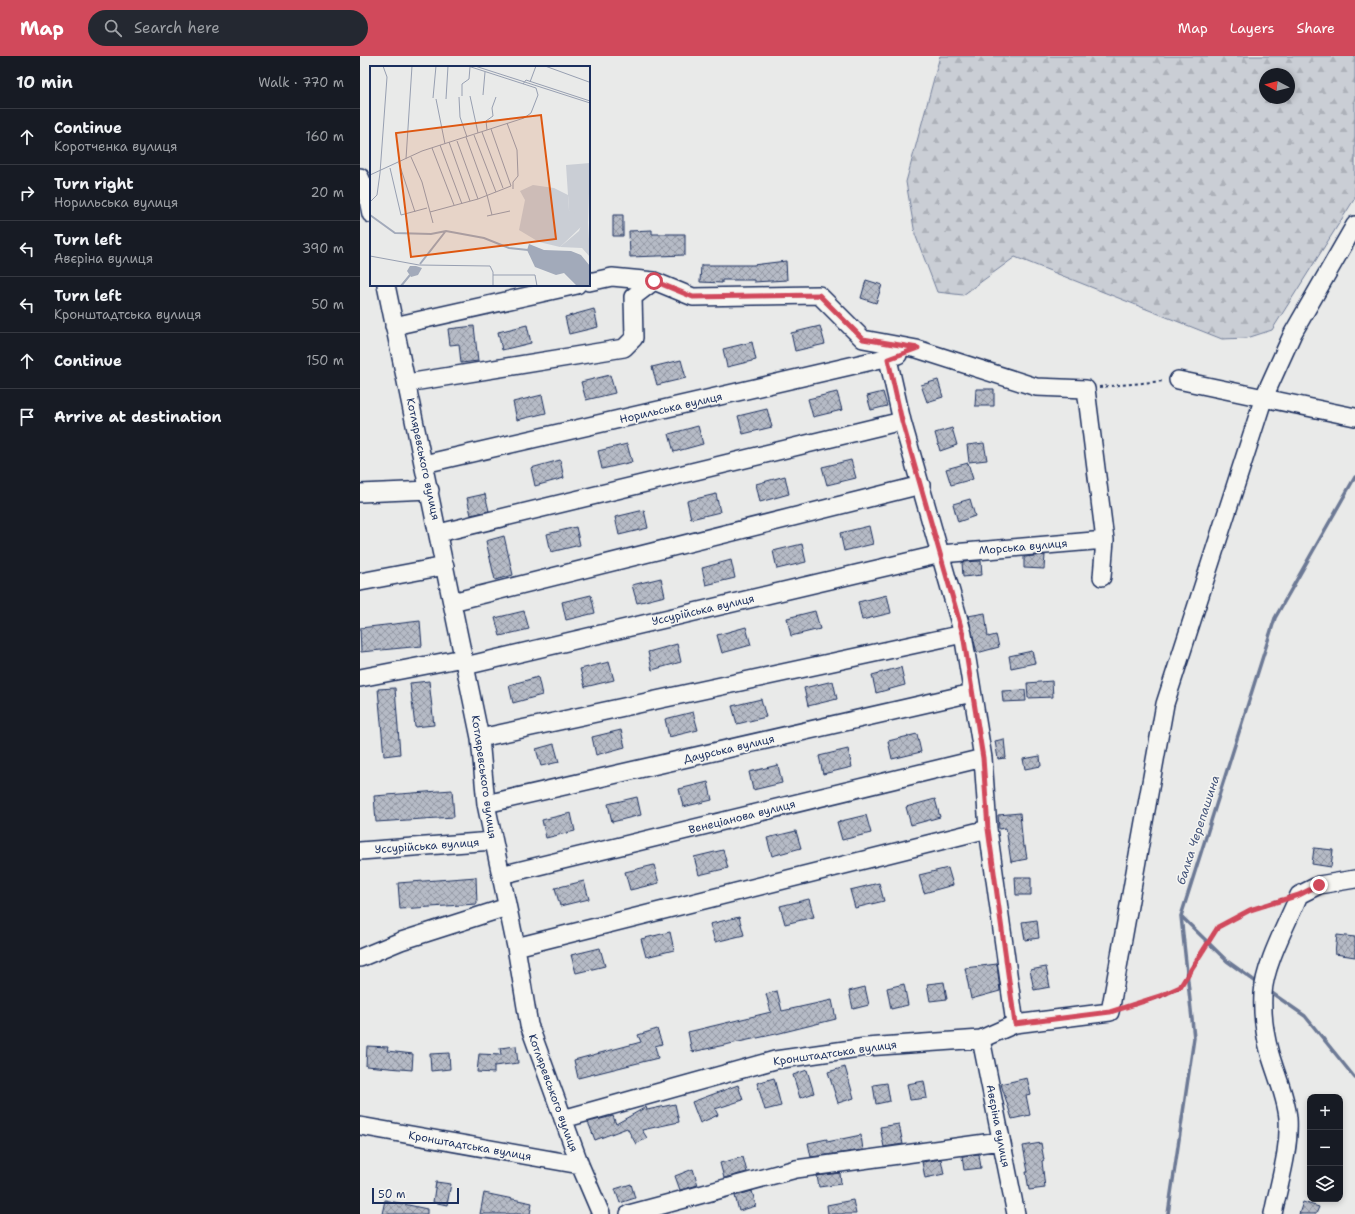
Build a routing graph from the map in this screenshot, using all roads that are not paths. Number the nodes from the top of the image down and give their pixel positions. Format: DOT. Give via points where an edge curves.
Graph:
graph roads {
  1 [pos="360,178"];
  2 [pos="370,209"];
  3 [pos="1355,225"];
  4 [pos="654,281"];
  5 [pos="590,282"];
  6 [pos="386,286"];
  7 [pos="573,286"];
  8 [pos="394,326"];
  9 [pos="918,348"];
  10 [pos="888,359"];
  11 [pos="1178,380"];
  12 [pos="407,383"];
  13 [pos="1264,397"];
  14 [pos="1355,416"];
  15 [pos="902,421"];
  16 [pos="424,464"];
  17 [pos="921,485"];
  18 [pos="430,490"];
  19 [pos="360,493"];
  20 [pos="439,533"];
  21 [pos="1105,540"];
  22 [pos="941,554"];
  23 [pos="445,566"];
  24 [pos="1102,577"];
  25 [pos="360,582"];
  26 [pos="452,602"];
  27 [pos="963,634"];
  28 [pos="464,662"];
  29 [pos="360,678"];
  30 [pos="972,693"];
  31 [pos="480,738"];
  32 [pos="983,758"];
  33 [pos="486,804"];
  34 [pos="988,829"];
  35 [pos="493,841"];
  36 [pos="360,851"];
  37 [pos="501,875"];
  38 [pos="1355,879"];
  39 [pos="508,907"];
  40 [pos="516,947"];
  41 [pos="360,958"];
  42 [pos="1015,1024"];
  43 [pos="981,1039"];
  44 [pos="563,1119"];
  45 [pos="360,1126"];
  46 [pos="1000,1141"];
  47 [pos="580,1165"];
  48 [pos="601,1214"];
  49 [pos="629,1214"];
  50 [pos="1016,1214"];
  51 [pos="1273,1214"];
  1 -- 2 [label="street" via="366,190"];
  3 -- 13 [label="street" via="1293,333"];
  4 -- 5 [label="street" via="612,277"];
  4 -- 9 [label="street" via="693,297 819,295 863,339"];
  4 -- 12 [label="street" via="633,297 634,338 624,348"];
  6 -- 8 [label="street, Котляревського вулиця"];
  7 -- 8 [label="street"];
  8 -- 12 [label="street, Котляревського вулиця"];
  9 -- 10 [label="street, Норильська вулиця"];
  9 -- 21 [label="street" via="1036,387 1086,389"];
  10 -- 15 [label="street"];
  10 -- 16 [label="street, Норильська вулиця"];
  11 -- 13 [label="street"];
  12 -- 16 [label="street, Котляревського вулиця"];
  13 -- 14 [label="street"];
  13 -- 42 [label="street, Кронштадтська вулиця" via="1165,704 1110,1012"];
  15 -- 17 [label="street"];
  15 -- 20 [label="street"];
  16 -- 18 [label="street, Котляревського вулиця"];
  17 -- 22 [label="street"];
  17 -- 26 [label="street"];
  18 -- 19 [label="street"];
  18 -- 20 [label="street, Котляревського вулиця"];
  20 -- 23 [label="street, Котляревського вулиця"];
  21 -- 22 [label="street, Морська вулиця"];
  21 -- 24 [label="street"];
  22 -- 27 [label="street"];
  22 -- 28 [label="street, Уссурійська вулиця"];
  23 -- 25 [label="street"];
  23 -- 26 [label="street, Котляревського вулиця"];
  26 -- 28 [label="street, Котляревського вулиця"];
  27 -- 30 [label="street"];
  27 -- 31 [label="street"];
  28 -- 29 [label="street, Уссурійська вулиця"];
  28 -- 31 [label="street, Котляревського вулиця"];
  30 -- 32 [label="street"];
  30 -- 33 [label="street, Даурська вулиця"];
  31 -- 33 [label="street, Котляревського вулиця"];
  32 -- 34 [label="street"];
  32 -- 37 [label="street, Венеціанова вулиця"];
  33 -- 35 [label="street, Котляревського вулиця"];
  34 -- 40 [label="street"];
  34 -- 42 [label="street"];
  35 -- 36 [label="street, Уссурійська вулиця"];
  35 -- 37 [label="street, Котляревського вулиця"];
  37 -- 39 [label="street, Котляревського вулиця"];
  38 -- 51 [label="street" via="1319,885 1299,895 1270,964 1263,992 1262,1008 1270,1053 1288,1118 1286,1150"];
  39 -- 40 [label="street, Котляревського вулиця"];
  39 -- 41 [label="street" via="401,941"];
  40 -- 44 [label="street, Котляревського вулиця" via="529,1025"];
  42 -- 43 [label="street, Кронштадтська вулиця"];
  43 -- 44 [label="street, Кронштадтська вулиця" via="866,1047 775,1060"];
  43 -- 46 [label="street, Авєріна вулиця"];
  44 -- 47 [label="street, Котляревського вулиця"];
  45 -- 47 [label="street, Кронштадтська вулиця"];
  46 -- 49 [label="street" via="796,1169"];
  46 -- 50 [label="street, Авєріна вулиця"];
  47 -- 48 [label="street, Котляревського вулиця"];
}
